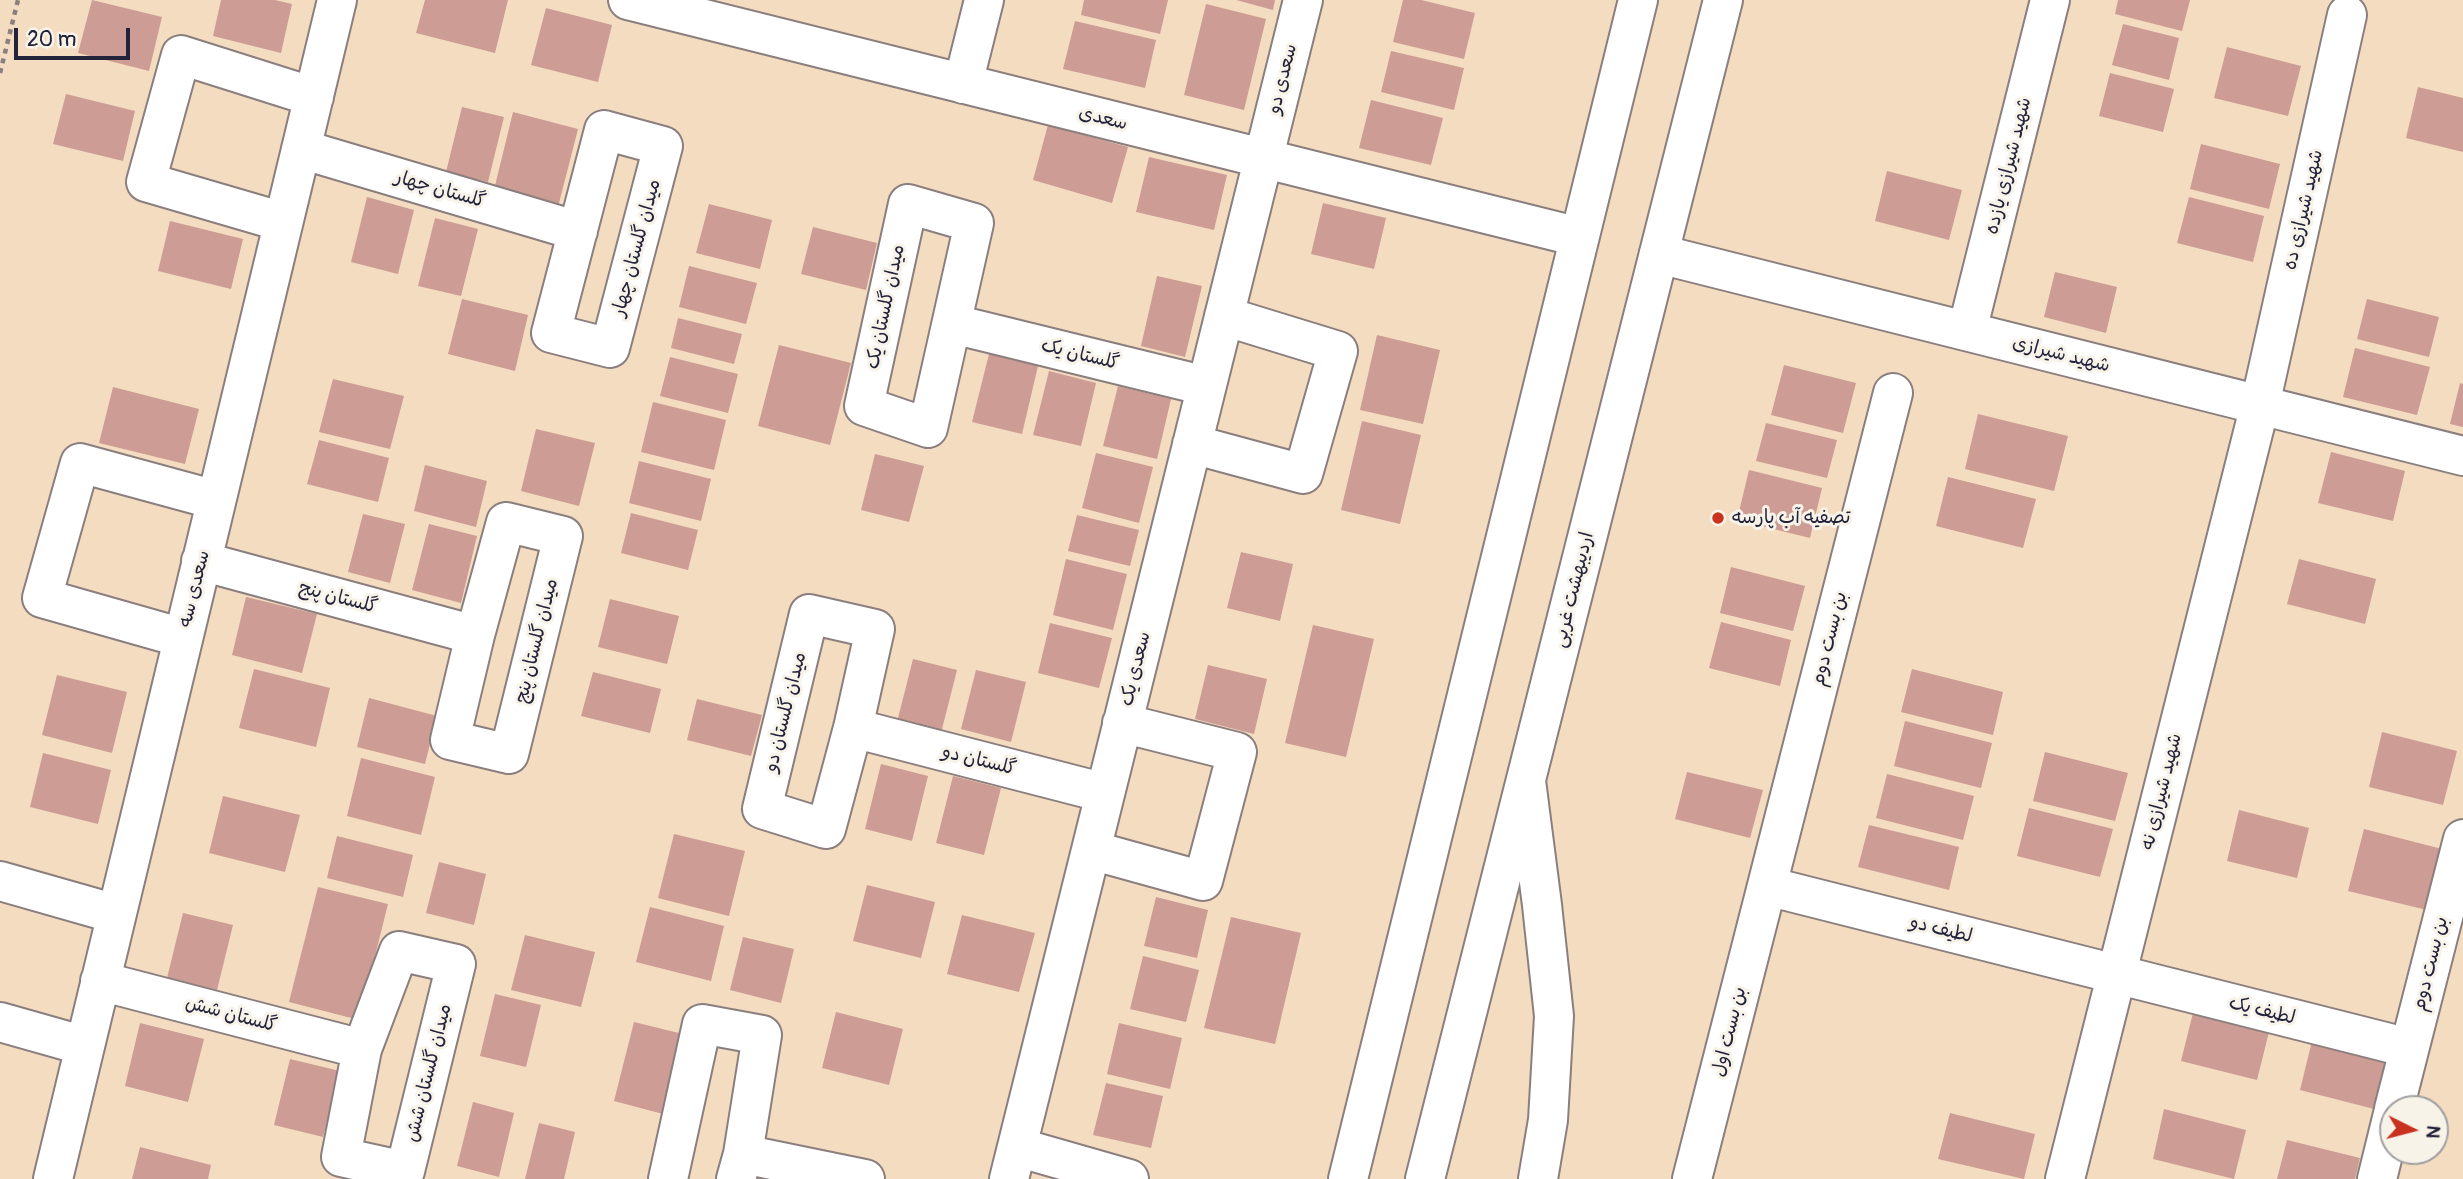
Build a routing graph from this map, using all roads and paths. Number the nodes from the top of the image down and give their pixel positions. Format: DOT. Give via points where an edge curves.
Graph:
graph roads {
  1 [pos="18,0"];
  2 [pos="337,0"];
  3 [pos="628,0"];
  4 [pos="984,0"];
  5 [pos="1303,0"];
  6 [pos="1638,0"];
  7 [pos="1723,0"];
  8 [pos="2050,0"];
  9 [pos="683,7"];
  10 [pos="2347,15"];
  11 [pos="0,72"];
  12 [pos="963,84"];
  13 [pos="314,97"];
  14 [pos="301,149"];
  15 [pos="1263,159"];
  16 [pos="283,222"];
  17 [pos="578,231"];
  18 [pos="1579,237"];
  19 [pos="1659,254"];
  20 [pos="1224,316"];
  21 [pos="953,324"];
  22 [pos="1967,331"];
  23 [pos="1206,386"];
  24 [pos="1892,393"];
  25 [pos="2260,405"];
  26 [pos="1192,444"];
  27 [pos="2463,456"];
  28 [pos="216,500"];
  29 [pos="201,561"];
  30 [pos="475,635"];
  31 [pos="183,638"];
  32 [pos="1122,723"];
  33 [pos="853,729"];
  34 [pos="1525,781"];
  35 [pos="1105,793"];
  36 [pos="2463,839"];
  37 [pos="1091,850"];
  38 [pos="0,881"];
  39 [pos="1768,886"];
  40 [pos="116,914"];
  41 [pos="2116,974"];
  42 [pos="100,981"];
  43 [pos="0,1022"];
  44 [pos="85,1046"];
  45 [pos="2409,1048"];
  46 [pos="362,1049"];
  47 [pos="2398,1095"];
  48 [pos="1013,1163"];
  49 [pos="739,1166"];
  50 [pos="53,1179"];
  51 [pos="668,1179"];
  52 [pos="865,1179"];
  53 [pos="1129,1179"];
  54 [pos="1348,1179"];
  55 [pos="1425,1179"];
  56 [pos="1538,1179"];
  57 [pos="1692,1179"];
  58 [pos="2065,1179"];
  1 -- 11 [label="path"];
  2 -- 13 [label="street, سعدی سه"];
  3 -- 9 [label="street, سعدی"];
  4 -- 12 [label="street"];
  5 -- 15 [label="street, سعدی دو"];
  6 -- 18 [label="street"];
  7 -- 19 [label="street, اردیبهشت غربی"];
  8 -- 22 [label="street, شهید شیرازی یازده"];
  9 -- 12 [label="street, سعدی"];
  10 -- 25 [label="street, شهید شیرازی ده"];
  12 -- 15 [label="street, سعدی"];
  13 -- 14 [label="street, سعدی سه"];
  13 -- 16 [label="street" via="181,55 146,182"];
  14 -- 16 [label="street, سعدی سه"];
  14 -- 17 [label="street, گلستان چهار"];
  15 -- 18 [label="street, سعدی"];
  15 -- 20 [label="street, سعدی یک"];
  16 -- 28 [label="street, سعدی سه"];
  17 -- 17 [label="street, میدان گلستان چهار" via="551,333 610,348 663,146 604,130"];
  18 -- 54 [label="street"];
  19 -- 22 [label="street, شهید شیرازی"];
  19 -- 34 [label="street, اردیبهشت غربی"];
  20 -- 23 [label="street, سعدی یک"];
  20 -- 26 [label="street" via="1338,351 1303,474"];
  21 -- 21 [label="street, میدان گلستان یک" via="928,428 864,406 908,204 974,223"];
  21 -- 23 [label="street, گلستان یک"];
  22 -- 25 [label="street, شهید شیرازی"];
  23 -- 26 [label="street, سعدی یک"];
  24 -- 39 [label="street, بن بست دوم"];
  25 -- 27 [label="street, شهید شیرازی"];
  25 -- 41 [label="street, شهید شیرازی نه"];
  26 -- 32 [label="street, سعدی یک"];
  28 -- 29 [label="street, سعدی سه"];
  28 -- 31 [label="street" via="80,463 43,598"];
  29 -- 30 [label="street, گلستان پنج"];
  29 -- 31 [label="street, سعدی سه"];
  30 -- 30 [label="street, میدان گلستان پنج" via="450,740 509,754 563,536 506,522"];
  31 -- 40 [label="street, سعدی سه"];
  32 -- 35 [label="street, سعدی یک"];
  32 -- 37 [label="street" via="1237,752 1203,881"];
  33 -- 33 [label="street, میدان گلستان دو" via="826,829 762,808 809,614 875,629"];
  33 -- 35 [label="street, گلستان دو"];
  34 -- 55 [label="street, اردیبهشت غربی"];
  34 -- 56 [label="street" via="1554,1016 1548,1120"];
  35 -- 37 [label="street, سعدی یک"];
  36 -- 45 [label="street, بن بست دوم"];
  37 -- 48 [label="street, سعدی یک"];
  38 -- 40 [label="street"];
  39 -- 41 [label="street, لطیف دو"];
  39 -- 57 [label="street, بن بست اول"];
  40 -- 42 [label="street, سعدی سه"];
  41 -- 45 [label="street, لطیف یک"];
  41 -- 58 [label="street, شهید شیرازی نه"];
  42 -- 44 [label="street, سعدی سه"];
  42 -- 46 [label="street, گلستان شش"];
  43 -- 44 [label="street"];
  44 -- 50 [label="street, سعدی سه"];
  45 -- 47 [label="street"];
  46 -- 46 [label="street, میدان گلستان شش" via="341,1157 405,1171 456,964 399,951"];
  48 -- 53 [label="street"];
  49 -- 51 [label="street" via="762,1035 702,1024"];
  49 -- 52 [label="street"];
}
